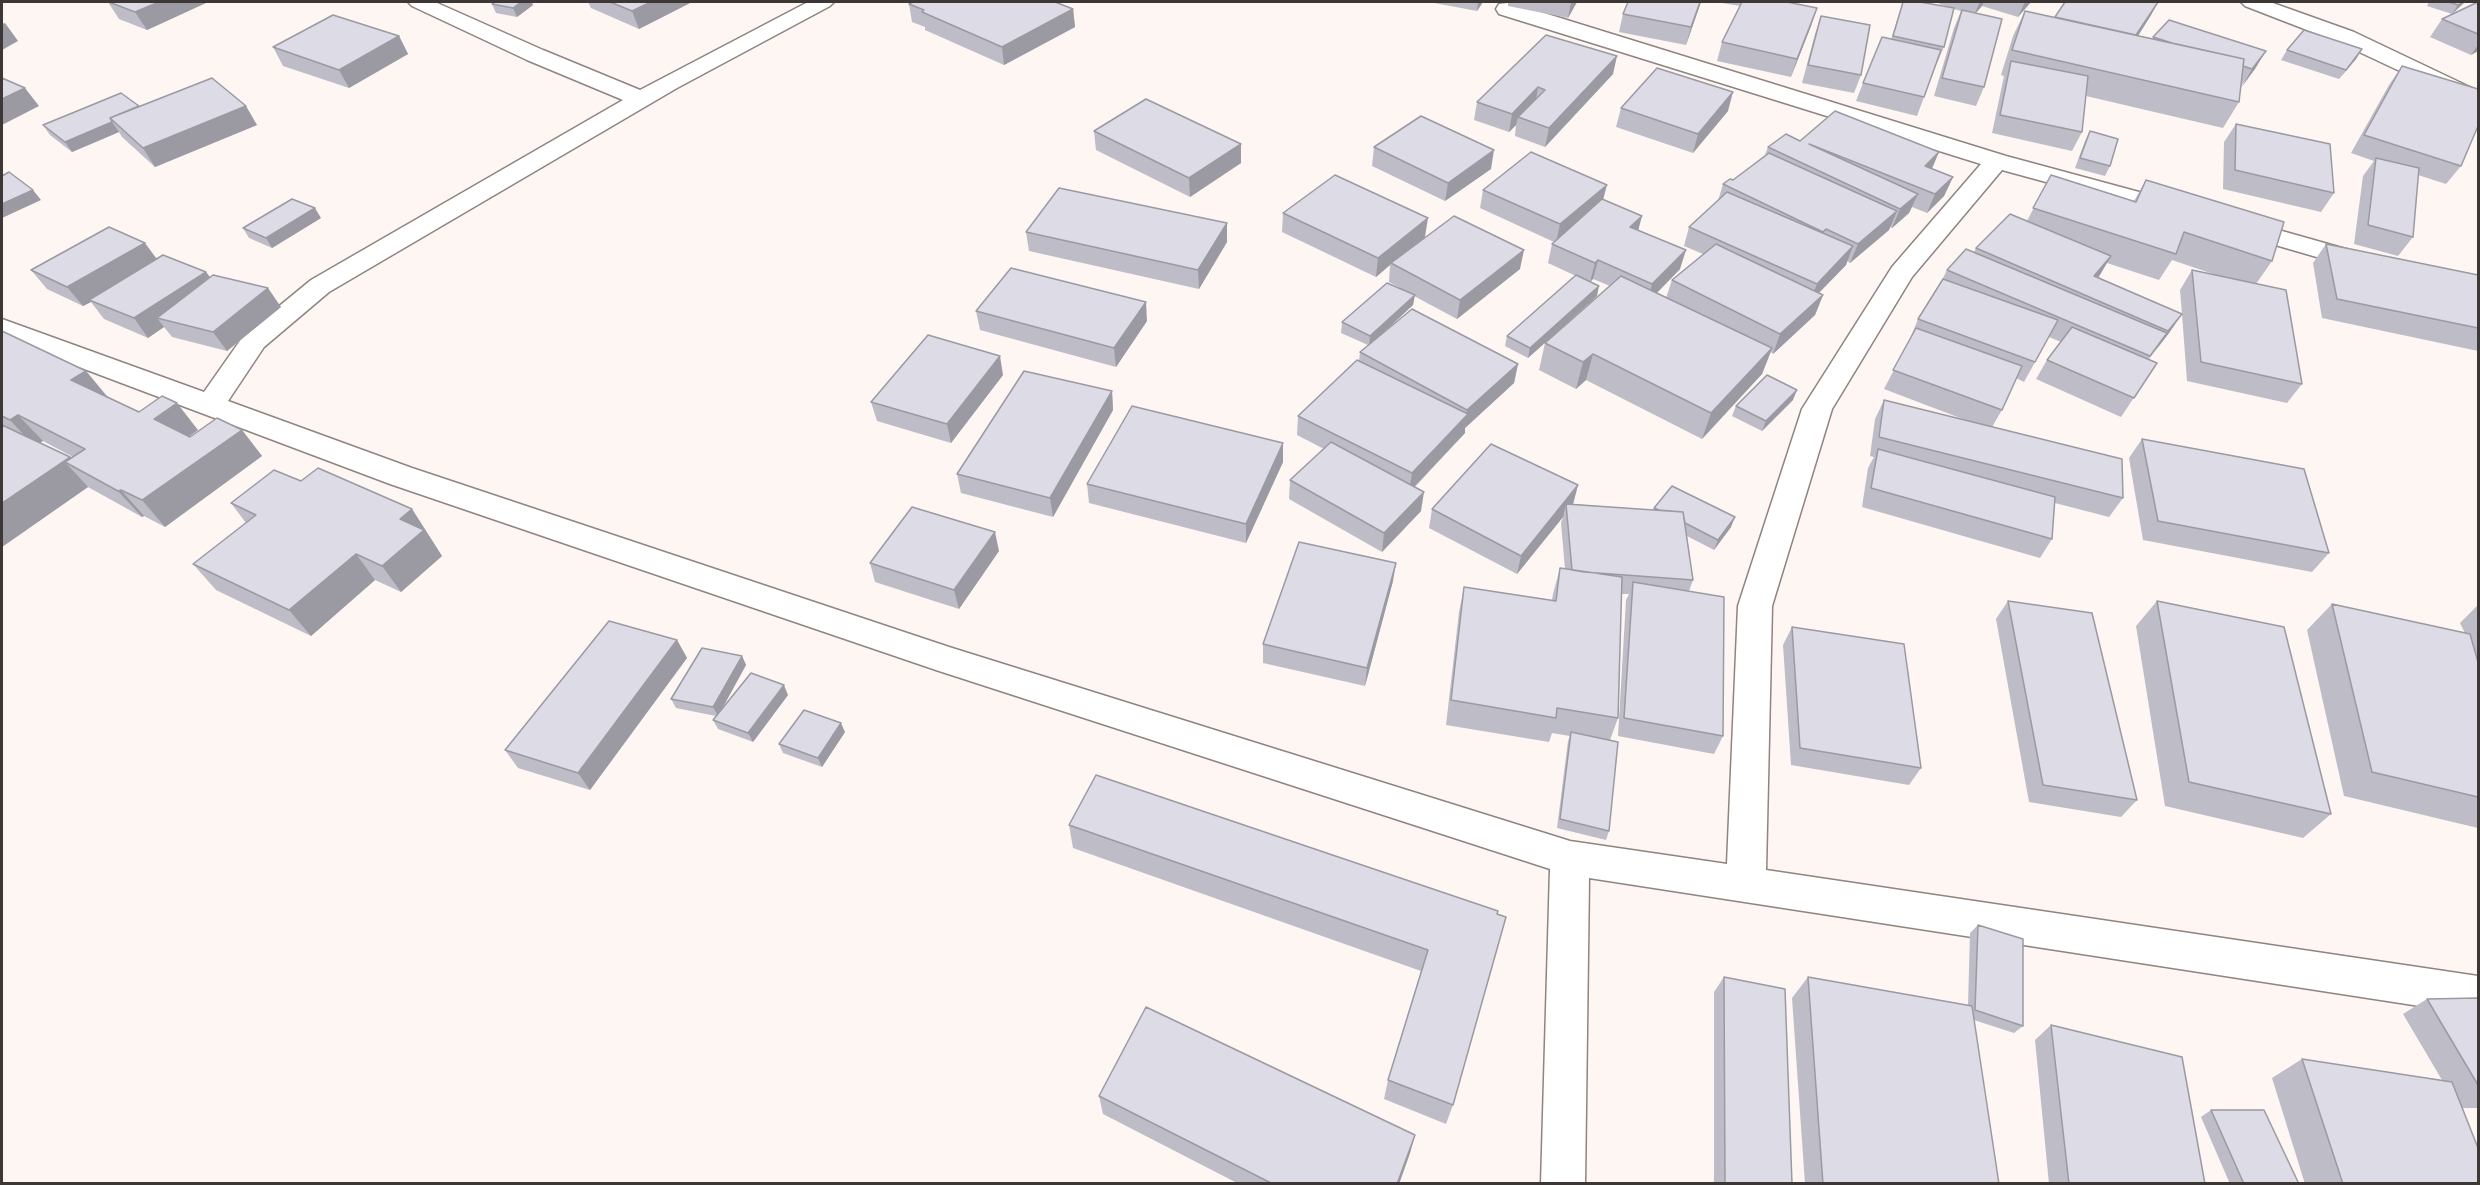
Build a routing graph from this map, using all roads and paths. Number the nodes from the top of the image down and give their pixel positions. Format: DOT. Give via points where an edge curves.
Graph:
graph roads {
  1 [pos="419,2"];
  2 [pos="823,2"];
  3 [pos="2252,2"];
  4 [pos="1507,9"];
  5 [pos="641,99"];
  6 [pos="2478,99"];
  7 [pos="1997,161"];
  8 [pos="2389,270"];
  9 [pos="2,328"];
  10 [pos="209,406"];
  11 [pos="1570,858"];
  12 [pos="1746,885"];
  13 [pos="2478,996"];
  14 [pos="1563,1184"];
  1 -- 5 [label="street"];
  2 -- 5 [label="street"];
  3 -- 6 [label="street" via="2346,37"];
  4 -- 7 [label="street"];
  5 -- 10 [label="street" via="320,286 254,341"];
  7 -- 8 [label="street"];
  7 -- 12 [label="street" via="1901,273 1816,409 1755,606"];
  9 -- 10 [label="street"];
  10 -- 11 [label="street" via="401,476 948,660"];
  11 -- 12 [label="street"];
  11 -- 14 [label="street"];
  12 -- 13 [label="street"];
}
